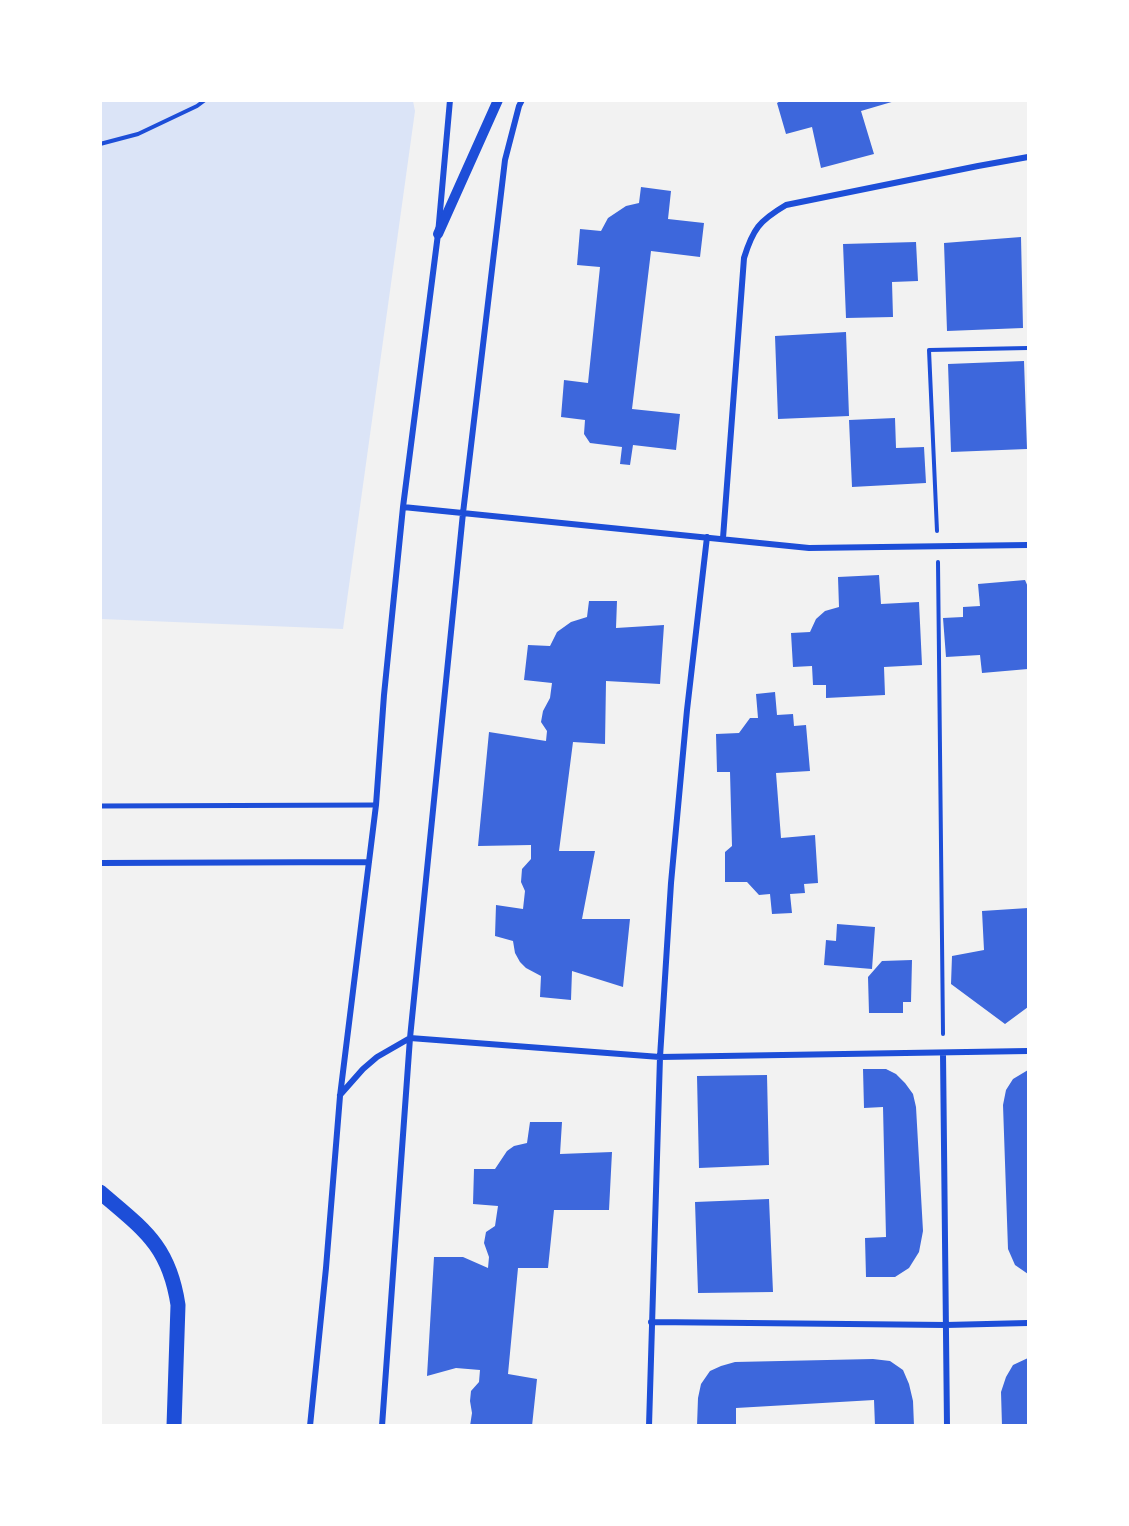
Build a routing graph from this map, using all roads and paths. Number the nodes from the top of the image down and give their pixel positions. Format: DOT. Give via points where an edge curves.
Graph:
graph roads {
  1 [pos="205,100"];
  2 [pos="450,100"];
  3 [pos="498,100"];
  4 [pos="522,100"];
  5 [pos="100,144"];
  6 [pos="1029,157"];
  7 [pos="438,234"];
  8 [pos="1029,348"];
  9 [pos="403,507"];
  10 [pos="463,513"];
  11 [pos="707,537"];
  12 [pos="723,538"];
  13 [pos="1029,544"];
  14 [pos="938,546"];
  15 [pos="376,805"];
  16 [pos="100,806"];
  17 [pos="369,862"];
  18 [pos="100,863"];
  19 [pos="410,1038"];
  20 [pos="1029,1051"];
  21 [pos="943,1053"];
  22 [pos="660,1057"];
  23 [pos="340,1096"];
  24 [pos="100,1192"];
  25 [pos="651,1322"];
  26 [pos="1029,1323"];
  27 [pos="946,1325"];
  28 [pos="174,1425"];
  29 [pos="310,1425"];
  30 [pos="382,1425"];
  31 [pos="649,1425"];
  32 [pos="947,1425"];
  1 -- 5 [label="path" via="138,134"];
  2 -- 7 [label="street"];
  3 -- 7 [label="street"];
  4 -- 10 [label="street" via="505,160"];
  6 -- 12 [label="street" via="786,205 767,216 750,237 744,258"];
  7 -- 9 [label="street"];
  8 -- 14 [label="path" via="929,350"];
  9 -- 10 [label="street"];
  9 -- 15 [label="street"];
  10 -- 11 [label="street"];
  10 -- 19 [label="street"];
  11 -- 12 [label="street"];
  11 -- 22 [label="street" via="671,883"];
  12 -- 14 [label="street" via="809,548"];
  13 -- 14 [label="street"];
  14 -- 21 [label="path"];
  15 -- 16 [label="street"];
  15 -- 17 [label="street"];
  17 -- 18 [label="street"];
  17 -- 23 [label="street"];
  19 -- 22 [label="street"];
  19 -- 23 [label="street" via="377,1057"];
  19 -- 30 [label="street"];
  20 -- 21 [label="street"];
  21 -- 22 [label="street"];
  21 -- 27 [label="street"];
  22 -- 25 [label="street"];
  23 -- 29 [label="street"];
  24 -- 28 [label="main road" via="154,1240 171,1271 178,1305"];
  25 -- 27 [label="street"];
  25 -- 31 [label="street"];
  26 -- 27 [label="street"];
  27 -- 32 [label="street"];
}
